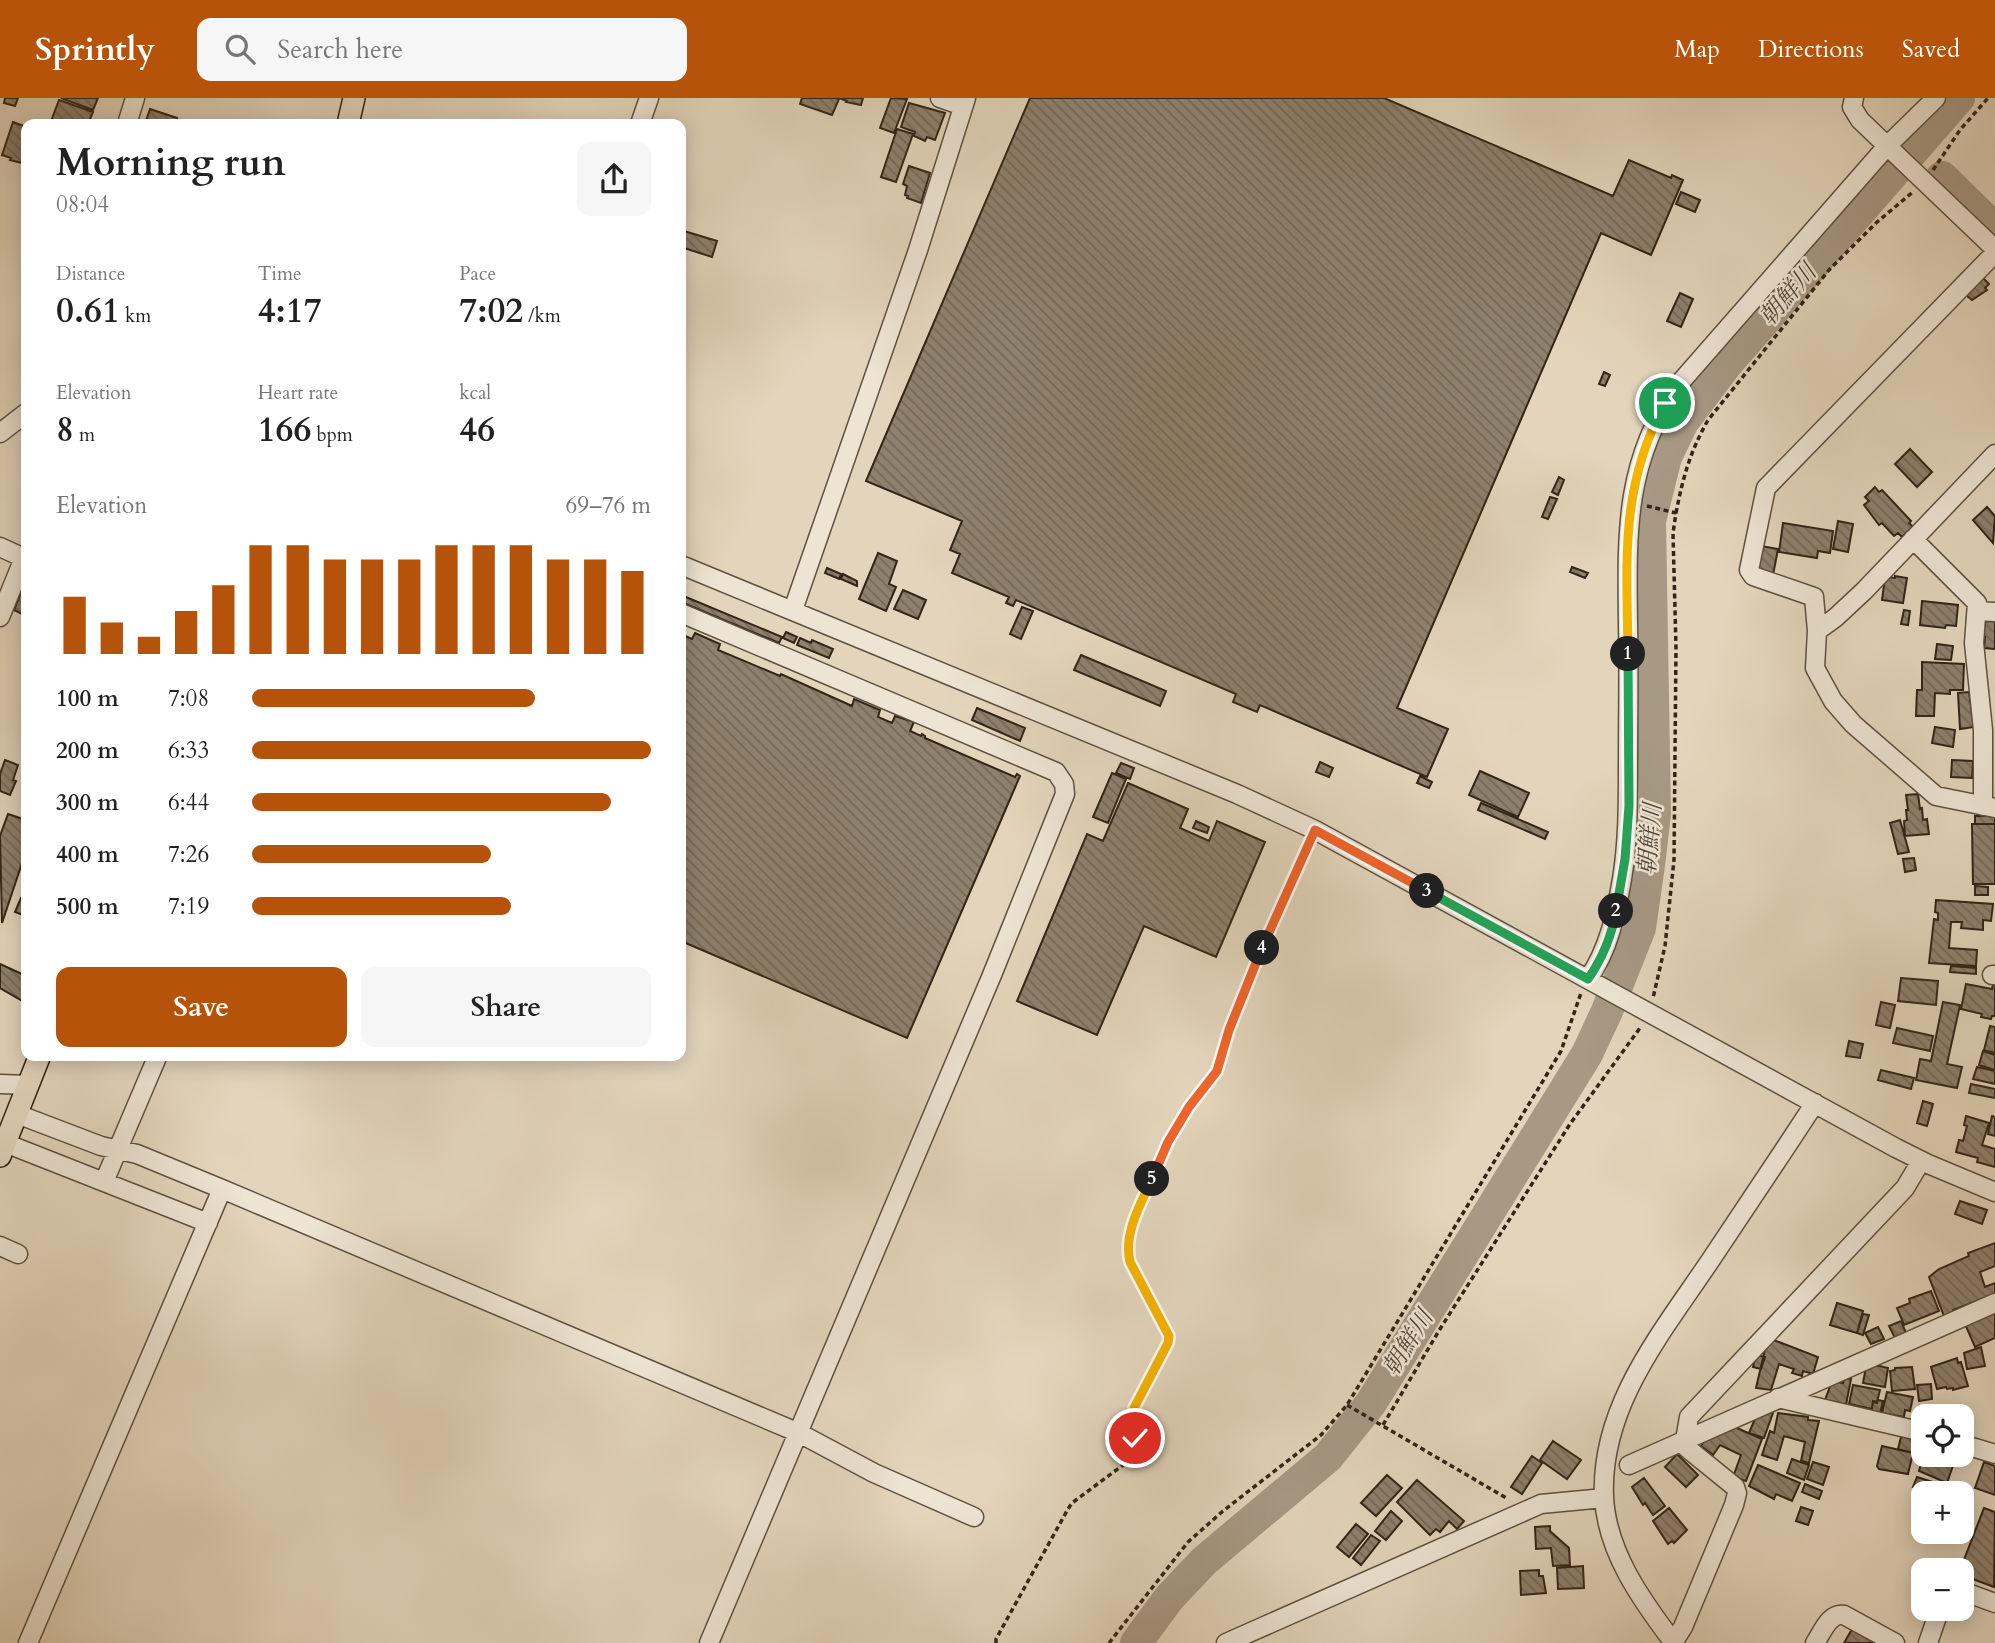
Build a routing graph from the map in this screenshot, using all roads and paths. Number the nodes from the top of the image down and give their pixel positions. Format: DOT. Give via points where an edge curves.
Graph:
graph roads {
  1 [pos="135,98"];
  2 [pos="354,98"];
  3 [pos="649,98"];
  4 [pos="940,98"];
  5 [pos="1936,98"];
  6 [pos="1988,98"];
  7 [pos="1847,100"];
  8 [pos="965,102"];
  9 [pos="129,119"];
  10 [pos="349,119"];
  11 [pos="642,119"];
  12 [pos="1890,146"];
  13 [pos="1922,178"];
  14 [pos="1995,251"];
  15 [pos="21,417"];
  16 [pos="0,433"];
  17 [pos="1995,454"];
  18 [pos="1637,503"];
  19 [pos="1913,538"];
  20 [pos="0,547"];
  21 [pos="21,557"];
  22 [pos="21,565"];
  23 [pos="686,567"];
  24 [pos="793,610"];
  25 [pos="1986,611"];
  26 [pos="686,615"];
  27 [pos="0,617"];
  28 [pos="1817,631"];
  29 [pos="1989,807"];
  30 [pos="1315,830"];
  31 [pos="1594,982"];
  32 [pos="38,1061"];
  33 [pos="155,1061"];
  34 [pos="0,1084"];
  35 [pos="29,1085"];
  36 [pos="1815,1103"];
  37 [pos="17,1114"];
  38 [pos="3,1150"];
  39 [pos="118,1150"];
  40 [pos="1921,1161"];
  41 [pos="104,1182"];
  42 [pos="222,1189"];
  43 [pos="1995,1192"];
  44 [pos="208,1223"];
  45 [pos="0,1246"];
  46 [pos="18,1254"];
  47 [pos="1995,1303"];
  48 [pos="1778,1398"];
  49 [pos="1348,1406"];
  50 [pos="1911,1429"];
  51 [pos="799,1433"];
  52 [pos="1685,1440"];
  53 [pos="1974,1448"];
  54 [pos="1995,1454"];
  55 [pos="1629,1465"];
  56 [pos="1604,1498"];
  57 [pos="1527,1510"];
  58 [pos="974,1517"];
  59 [pos="1974,1595"];
  60 [pos="1995,1603"];
  61 [pos="1935,1621"];
  62 [pos="28,1643"];
  63 [pos="709,1643"];
  64 [pos="996,1643"];
  65 [pos="1109,1643"];
  66 [pos="1226,1643"];
  67 [pos="1673,1643"];
  68 [pos="1815,1643"];
  69 [pos="1895,1643"];
  70 [pos="1927,1643"];
  1 -- 9 [label="street"];
  2 -- 10 [label="main road"];
  3 -- 11 [label="street"];
  4 -- 8 [label="street"];
  5 -- 12 [label="street"];
  6 -- 13 [label="path"];
  7 -- 12 [label="street" via="1860,120"];
  8 -- 24 [label="street"];
  12 -- 13 [label="street"];
  12 -- 31 [label="street" via="1678,385 1657,420 1638,467 1628,526 1629,806 1625,859 1614,922"];
  13 -- 14 [label="street"];
  13 -- 18 [label="path" via="1829,270 1708,420 1684,471 1674,512"];
  14 -- 28 [label="street" via="1766,488 1749,573 1814,597"];
  15 -- 16 [label="street"];
  17 -- 19 [label="street"];
  19 -- 25 [label="street"];
  19 -- 28 [label="street"];
  20 -- 21 [label="street"];
  22 -- 27 [label="street"];
  23 -- 24 [label="street"];
  24 -- 30 [label="street"];
  25 -- 29 [label="street" via="1974,643"];
  26 -- 51 [label="street" via="1056,772 1064,784 1065,794"];
  28 -- 29 [label="street" via="1817,674 1853,724 1936,796"];
  30 -- 31 [label="street"];
  30 -- 64 [label="path" via="1267,935 1217,1071 1168,1142 1128,1243 1130,1262 1169,1336 1134,1408 1135,1444 1119,1470 1068,1508"];
  31 -- 36 [label="street"];
  31 -- 49 [label="path" via="1581,992 1561,1051"];
  32 -- 35 [label="main road"];
  33 -- 39 [label="street"];
  34 -- 35 [label="street"];
  35 -- 37 [label="main road"];
  36 -- 40 [label="street"];
  36 -- 56 [label="street" via="1644,1360 1610,1434"];
  37 -- 38 [label="main road"];
  37 -- 39 [label="street"];
  38 -- 41 [label="street"];
  39 -- 41 [label="street"];
  39 -- 42 [label="street"];
  40 -- 43 [label="street"];
  40 -- 52 [label="street" via="1905,1188 1693,1412"];
  41 -- 44 [label="street"];
  42 -- 44 [label="street"];
  42 -- 51 [label="street"];
  44 -- 62 [label="street"];
  45 -- 46 [label="street"];
  47 -- 48 [label="street"];
  48 -- 50 [label="street"];
  48 -- 52 [label="street"];
  49 -- 57 [label="path"];
  49 -- 65 [label="path" via="1321,1436 1188,1542"];
  51 -- 58 [label="street" via="874,1474"];
  51 -- 63 [label="street"];
  52 -- 55 [label="street"];
  52 -- 67 [label="street" via="1687,1448 1737,1493"];
  53 -- 54 [label="street"];
  56 -- 57 [label="street" via="1541,1504"];
  56 -- 67 [label="street" via="1614,1545"];
  57 -- 66 [label="street"];
  59 -- 60 [label="street"];
  61 -- 70 [label="street"];
  68 -- 69 [label="street" via="1838,1614"];
}
